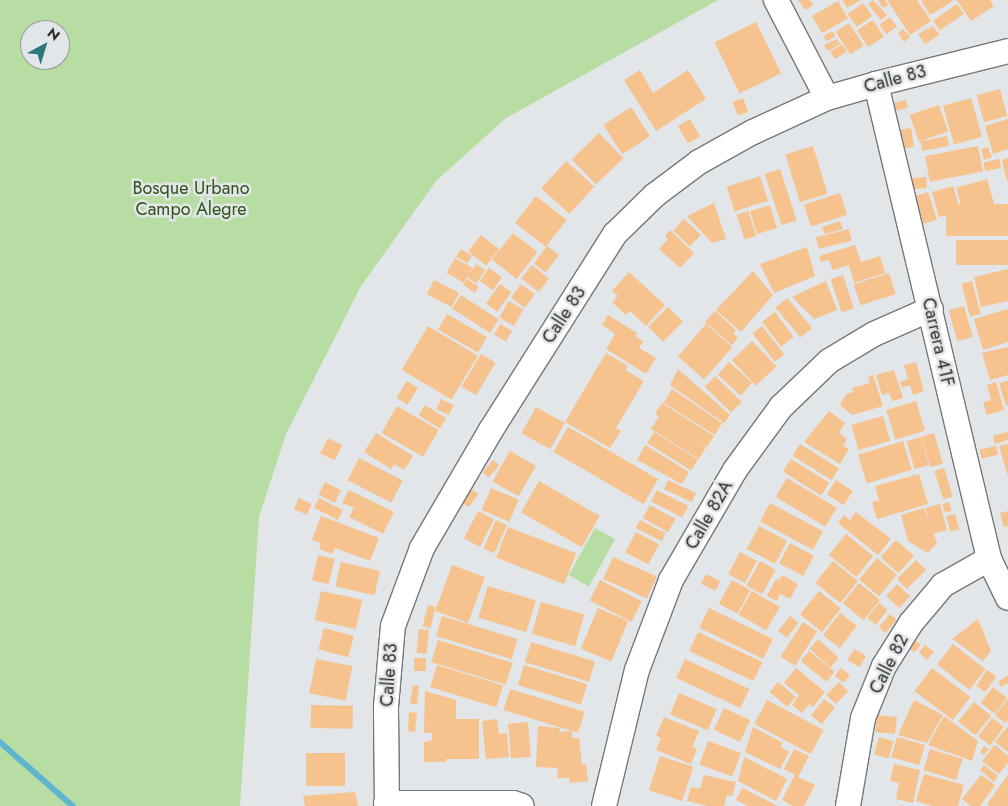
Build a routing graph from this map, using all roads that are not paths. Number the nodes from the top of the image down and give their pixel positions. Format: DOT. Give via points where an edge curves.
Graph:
graph roads {
  1 [pos="776,0"];
  2 [pos="1008,51"];
  3 [pos="876,84"];
  4 [pos="827,98"];
  5 [pos="931,309"];
  6 [pos="989,559"];
  7 [pos="1008,598"];
  8 [pos="386,804"];
  9 [pos="522,806"];
  10 [pos="604,806"];
  11 [pos="848,806"];
  1 -- 4 [label="street"];
  2 -- 3 [label="street, Calle 83"];
  3 -- 4 [label="street, Calle 83"];
  3 -- 5 [label="street, Carrera 41F"];
  4 -- 8 [label="street, Calle 83" via="753,132 699,162 655,195 616,234 491,430 422,548 393,626 386,707"];
  5 -- 6 [label="street, Carrera 41F"];
  5 -- 10 [label="street, Calle 82A" via="874,334 829,361 781,407 735,470 672,580 637,670"];
  6 -- 7 [label="street, Carrera 41F"];
  6 -- 11 [label="street, Calle 82" via="943,585 911,623 884,666 863,718"];
  8 -- 9 [label="street" via="513,803"];
}
